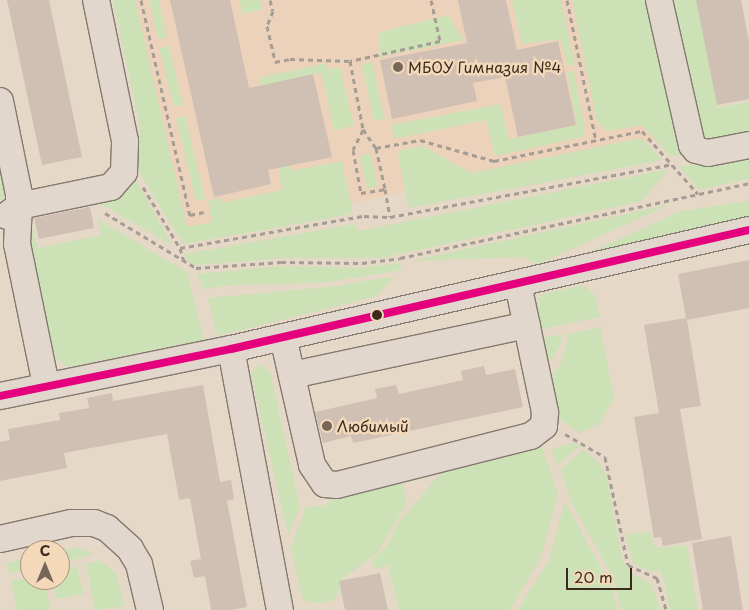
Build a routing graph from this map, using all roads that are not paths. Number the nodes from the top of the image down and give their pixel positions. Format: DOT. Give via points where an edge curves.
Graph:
graph roads {
  1 [pos="96,0"];
  2 [pos="659,0"];
  3 [pos="0,101"];
  4 [pos="749,145"];
  5 [pos="9,212"];
  6 [pos="749,230"];
  7 [pos="9,238"];
  8 [pos="518,284"];
  9 [pos="527,325"];
  10 [pos="284,337"];
  11 [pos="231,350"];
  12 [pos="292,375"];
  13 [pos="46,385"];
  14 [pos="0,396"];
  15 [pos="0,539"];
  16 [pos="150,610"];
  17 [pos="280,610"];
  1 -- 5 [label="street" via="126,158 124,172 117,182 100,190"];
  2 -- 4 [label="street" via="692,145 696,150 708,153"];
  3 -- 5 [label="street" via="19,194"];
  5 -- 7 [label="street"];
  6 -- 8 [label="street"];
  7 -- 13 [label="street"];
  8 -- 9 [label="street"];
  8 -- 10 [label="street"];
  9 -- 12 [label="street"];
  9 -- 12 [label="street" via="546,412 545,423 539,432 337,485 325,484 312,465"];
  10 -- 11 [label="street"];
  10 -- 12 [label="street"];
  11 -- 13 [label="street"];
  11 -- 17 [label="street"];
  13 -- 14 [label="street"];
  15 -- 16 [label="street" via="77,522 107,528 130,549 139,564"];
}
